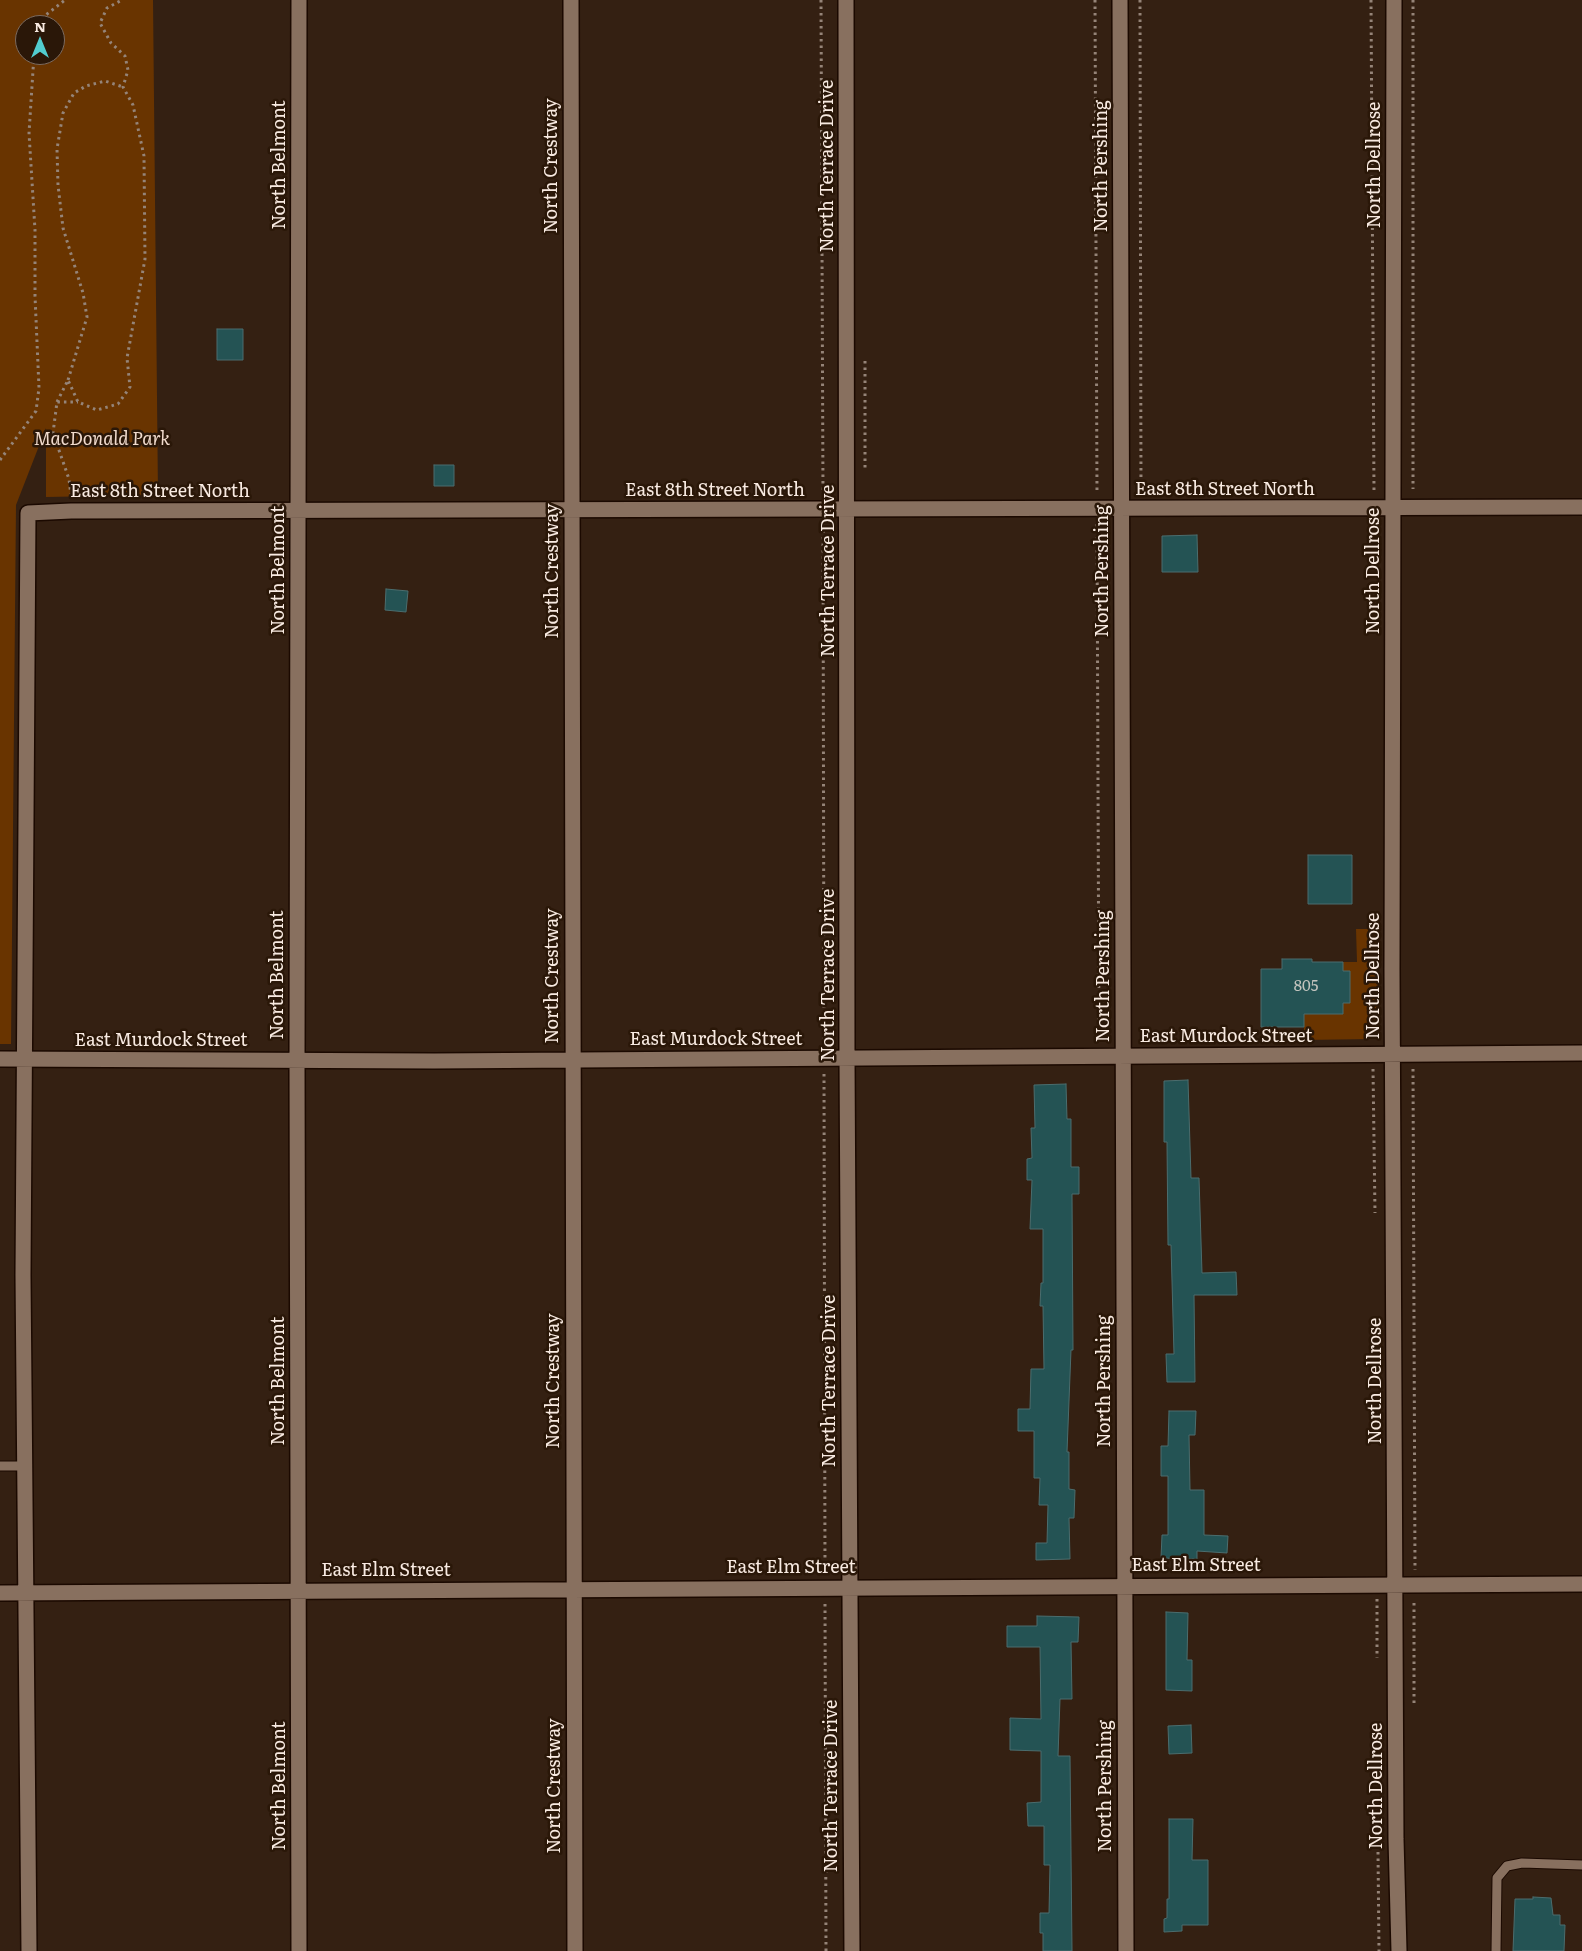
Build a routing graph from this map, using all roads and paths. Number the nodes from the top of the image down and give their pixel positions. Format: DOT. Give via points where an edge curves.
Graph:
graph roads {
  1 [pos="65,0"];
  2 [pos="122,0"];
  3 [pos="299,0"];
  4 [pos="571,0"];
  5 [pos="821,0"];
  6 [pos="846,0"];
  7 [pos="1120,0"];
  8 [pos="1140,0"];
  9 [pos="1371,0"];
  10 [pos="1394,0"];
  11 [pos="1413,0"];
  12 [pos="46,15"];
  13 [pos="33,65"];
  14 [pos="123,88"];
  15 [pos="68,380"];
  16 [pos="57,402"];
  17 [pos="78,402"];
  18 [pos="0,460"];
  19 [pos="1413,489"];
  20 [pos="1141,494"];
  21 [pos="1374,494"];
  22 [pos="1582,507"];
  23 [pos="1392,508"];
  24 [pos="298,510"];
  25 [pos="572,510"];
  26 [pos="823,510"];
  27 [pos="848,510"];
  28 [pos="1122,510"];
  29 [pos="70,511"];
  30 [pos="1582,1053"];
  31 [pos="1393,1055"];
  32 [pos="1123,1056"];
  33 [pos="26,1058"];
  34 [pos="824,1058"];
  35 [pos="847,1058"];
  36 [pos="0,1059"];
  37 [pos="572,1060"];
  38 [pos="297,1061"];
  39 [pos="0,1466"];
  40 [pos="26,1466"];
  41 [pos="1395,1584"];
  42 [pos="1582,1584"];
  43 [pos="1125,1585"];
  44 [pos="850,1586"];
  45 [pos="825,1587"];
  46 [pos="574,1588"];
  47 [pos="298,1590"];
  48 [pos="28,1592"];
  49 [pos="0,1593"];
  50 [pos="1582,1866"];
  51 [pos="29,1951"];
  52 [pos="300,1951"];
  53 [pos="575,1951"];
  54 [pos="826,1951"];
  55 [pos="852,1951"];
  56 [pos="1126,1951"];
  57 [pos="1399,1951"];
  58 [pos="1496,1951"];
  1 -- 12 [label="path"];
  2 -- 14 [label="path" via="107,8 100,23 111,43 124,56 128,70"];
  3 -- 24 [label="street, North Belmont"];
  4 -- 25 [label="street, North Crestway"];
  5 -- 26 [label="path"];
  6 -- 27 [label="street, North Terrace Drive"];
  7 -- 28 [label="street, North Pershing"];
  8 -- 20 [label="path"];
  9 -- 21 [label="path"];
  10 -- 23 [label="street, North Dellrose"];
  11 -- 19 [label="path"];
  13 -- 18 [label="path" via="29,133 39,388 36,411"];
  14 -- 15 [label="path" via="105,81 86,86 74,93 63,113 58,149 63,228 83,292 87,317"];
  14 -- 17 [label="path" via="133,105 144,156 146,206 145,259 127,358 130,387 118,404 97,410"];
  15 -- 16 [label="path"];
  15 -- 17 [label="path"];
  16 -- 17 [label="path"];
  16 -- 29 [label="path" via="53,433 69,479"];
  22 -- 23 [label="street, East 8th Street North"];
  23 -- 28 [label="street, East 8th Street North"];
  23 -- 31 [label="street, North Dellrose"];
  24 -- 25 [label="street, East 8th Street North"];
  24 -- 29 [label="street, East 8th Street North"];
  24 -- 38 [label="street, North Belmont"];
  25 -- 26 [label="street, East 8th Street North"];
  25 -- 37 [label="street, North Crestway"];
  26 -- 27 [label="street, East 8th Street North"];
  26 -- 34 [label="path"];
  27 -- 28 [label="street, East 8th Street North"];
  27 -- 35 [label="street, North Terrace Drive"];
  28 -- 32 [label="street, North Pershing"];
  29 -- 33 [label="street, East 8th Street North" via="28,514"];
  30 -- 31 [label="street, East Murdock Street"];
  31 -- 32 [label="street, East Murdock Street"];
  31 -- 41 [label="street, North Dellrose"];
  32 -- 35 [label="street, East Murdock Street"];
  32 -- 43 [label="street, North Pershing"];
  33 -- 36 [label="street, East Murdock Street"];
  33 -- 38 [label="street, East Murdock Street"];
  33 -- 40 [label="street"];
  34 -- 35 [label="street, East Murdock Street"];
  34 -- 37 [label="street, East Murdock Street"];
  34 -- 45 [label="path"];
  35 -- 44 [label="street, North Terrace Drive"];
  37 -- 38 [label="street, East Murdock Street"];
  37 -- 46 [label="street, North Crestway"];
  38 -- 47 [label="street, North Belmont"];
  39 -- 40 [label="lane"];
  40 -- 48 [label="street"];
  41 -- 42 [label="street, East Elm Street"];
  41 -- 43 [label="street, East Elm Street"];
  41 -- 57 [label="street, North Dellrose"];
  43 -- 44 [label="street, East Elm Street"];
  43 -- 56 [label="street, North Pershing"];
  44 -- 45 [label="street, East Elm Street"];
  44 -- 55 [label="street, North Terrace Drive"];
  45 -- 46 [label="street, East Elm Street"];
  45 -- 54 [label="path"];
  46 -- 47 [label="street, East Elm Street"];
  46 -- 53 [label="street, North Crestway"];
  47 -- 48 [label="street, East Elm Street"];
  47 -- 52 [label="street, North Belmont"];
  48 -- 49 [label="street, East Elm Street"];
  48 -- 51 [label="street"];
  50 -- 58 [label="lane" via="1507,1866 1497,1878"];
}
